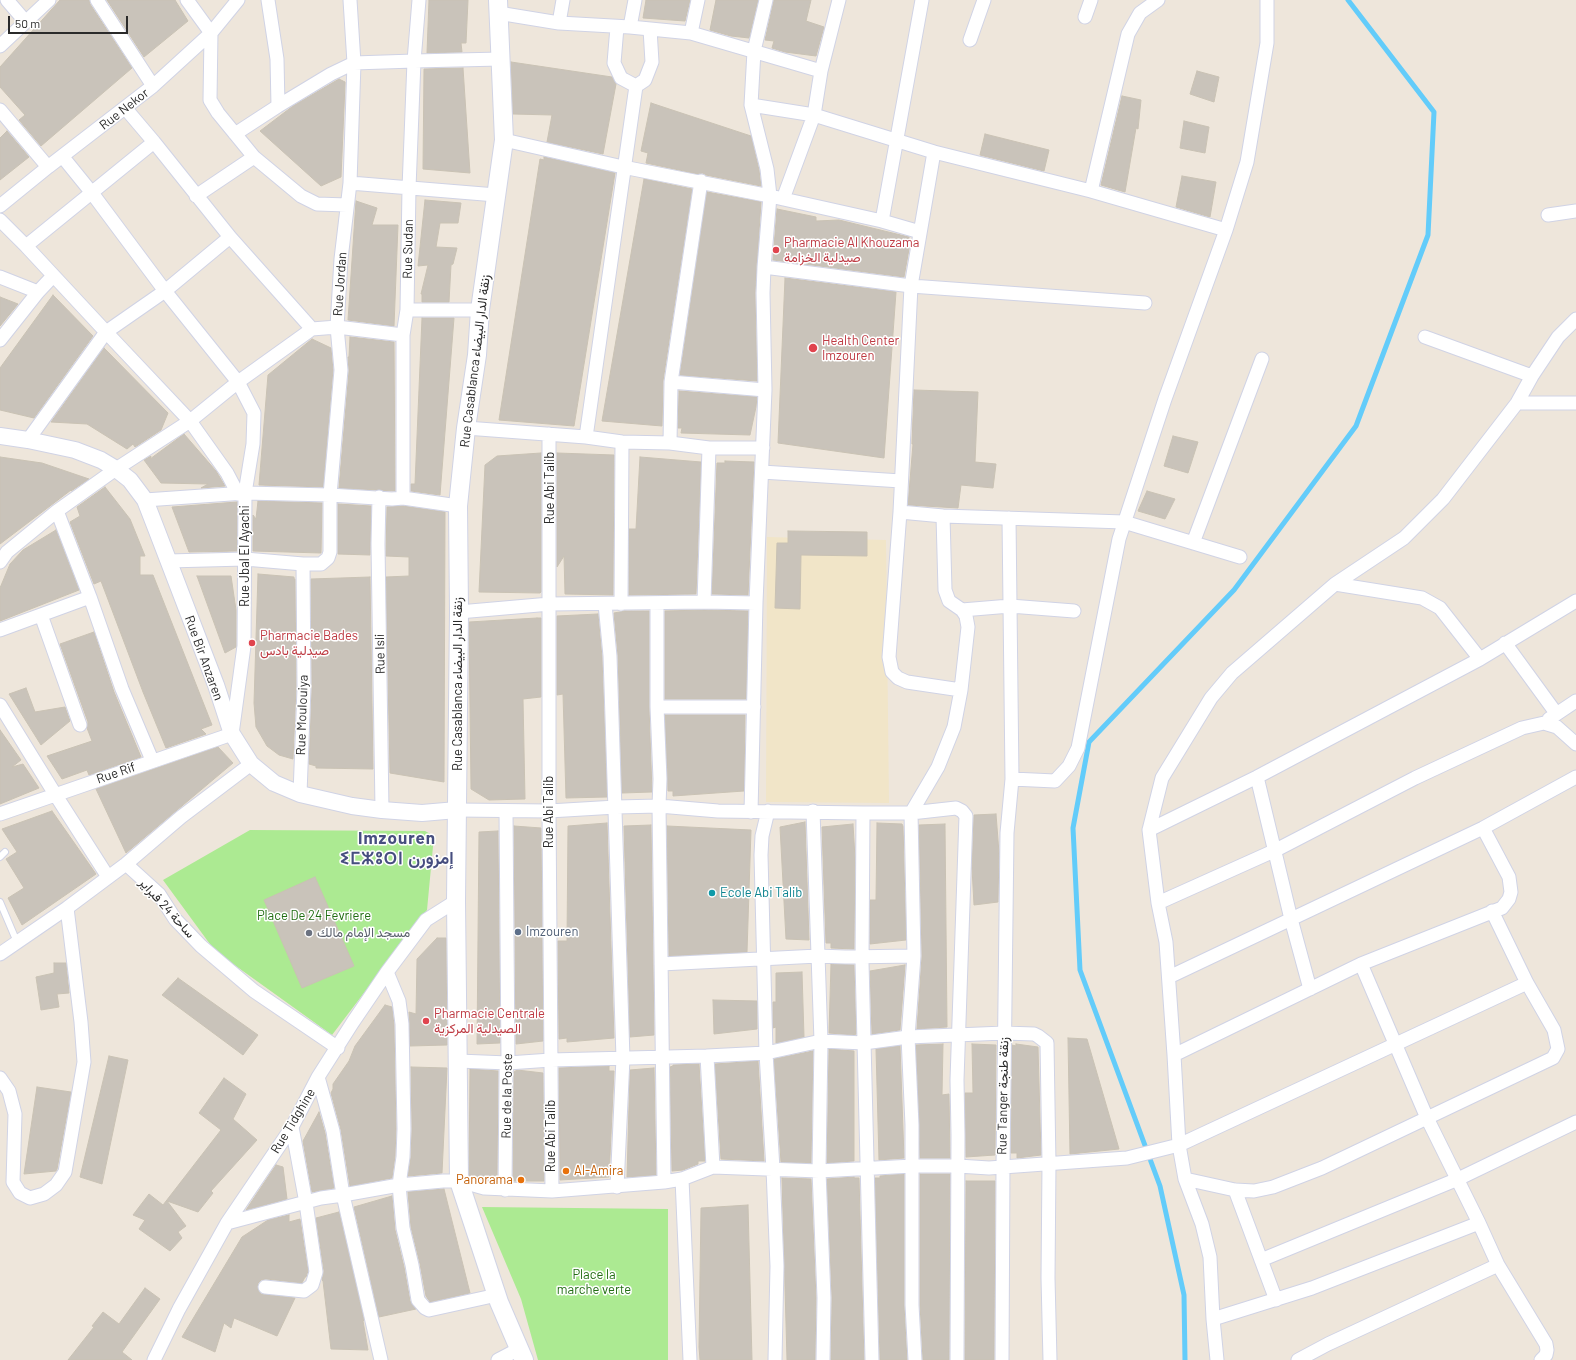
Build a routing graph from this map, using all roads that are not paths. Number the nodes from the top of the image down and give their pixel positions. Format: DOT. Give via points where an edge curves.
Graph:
graph roads {
  1 [pos="7,0"];
  2 [pos="49,0"];
  3 [pos="97,0"];
  4 [pos="187,0"];
  5 [pos="238,0"];
  6 [pos="268,0"];
  7 [pos="350,0"];
  8 [pos="419,0"];
  9 [pos="563,0"];
  10 [pos="635,0"];
  11 [pos="698,0"];
  12 [pos="766,0"];
  13 [pos="839,0"];
  14 [pos="922,0"];
  15 [pos="984,0"];
  16 [pos="1091,0"];
  17 [pos="1158,0"];
  18 [pos="1266,0"];
  19 [pos="498,7"];
  20 [pos="1085,17"];
  21 [pos="25,22"];
  22 [pos="559,23"];
  23 [pos="617,26"];
  24 [pos="630,27"];
  25 [pos="650,29"];
  26 [pos="211,33"];
  27 [pos="691,33"];
  28 [pos="970,40"];
  29 [pos="0,46"];
  30 [pos="754,51"];
  31 [pos="414,60"];
  32 [pos="501,60"];
  33 [pos="354,63"];
  34 [pos="821,71"];
  35 [pos="153,86"];
  36 [pos="636,86"];
  37 [pos="751,105"];
  38 [pos="278,106"];
  39 [pos="126,109"];
  40 [pos="0,110"];
  41 [pos="814,115"];
  42 [pos="236,134"];
  43 [pos="504,140"];
  44 [pos="896,141"];
  45 [pos="154,142"];
  46 [pos="934,152"];
  47 [pos="62,156"];
  48 [pos="254,157"];
  49 [pos="48,167"];
  50 [pos="623,167"];
  51 [pos="701,182"];
  52 [pos="350,183"];
  53 [pos="409,188"];
  54 [pos="1091,191"];
  55 [pos="92,193"];
  56 [pos="496,195"];
  57 [pos="196,196"];
  58 [pos="777,197"];
  59 [pos="347,205"];
  60 [pos="0,206"];
  61 [pos="1576,211"];
  62 [pos="1548,215"];
  63 [pos="0,220"];
  64 [pos="882,220"];
  65 [pos="1226,230"];
  66 [pos="920,232"];
  67 [pos="230,237"];
  68 [pos="26,246"];
  69 [pos="764,266"];
  70 [pos="53,276"];
  71 [pos="0,277"];
  72 [pos="911,286"];
  73 [pos="165,291"];
  74 [pos="38,292"];
  75 [pos="1145,303"];
  76 [pos="407,310"];
  77 [pos="480,310"];
  78 [pos="1576,319"];
  79 [pos="337,327"];
  80 [pos="312,329"];
  81 [pos="106,332"];
  82 [pos="403,335"];
  83 [pos="1425,336"];
  84 [pos="0,340"];
  85 [pos="1262,359"];
  86 [pos="1532,376"];
  87 [pos="238,382"];
  88 [pos="671,382"];
  89 [pos="764,390"];
  90 [pos="1517,403"];
  91 [pos="1576,403"];
  92 [pos="190,421"];
  93 [pos="466,428"];
  94 [pos="549,434"];
  95 [pos="0,436"];
  96 [pos="586,437"];
  97 [pos="28,440"];
  98 [pos="622,442"];
  99 [pos="670,443"];
  100 [pos="709,448"];
  101 [pos="763,448"];
  102 [pos="116,469"];
  103 [pos="762,472"];
  104 [pos="901,481"];
  105 [pos="241,494"];
  106 [pos="330,495"];
  107 [pos="380,498"];
  108 [pos="403,498"];
  109 [pos="145,500"];
  110 [pos="458,506"];
  111 [pos="57,511"];
  112 [pos="900,512"];
  113 [pos="943,516"];
  114 [pos="1009,518"];
  115 [pos="1124,522"];
  116 [pos="1193,543"];
  117 [pos="2,555"];
  118 [pos="1240,557"];
  119 [pos="245,559"];
  120 [pos="168,561"];
  121 [pos="303,564"];
  122 [pos="1335,584"];
  123 [pos="90,597"];
  124 [pos="704,602"];
  125 [pos="1576,602"];
  126 [pos="657,603"];
  127 [pos="550,604"];
  128 [pos="605,604"];
  129 [pos="621,604"];
  130 [pos="756,604"];
  131 [pos="1010,606"];
  132 [pos="962,610"];
  133 [pos="1074,611"];
  134 [pos="459,612"];
  135 [pos="41,615"];
  136 [pos="0,630"];
  137 [pos="1505,643"];
  138 [pos="1480,659"];
  139 [pos="961,690"];
  140 [pos="1576,701"];
  141 [pos="0,705"];
  142 [pos="754,706"];
  143 [pos="657,707"];
  144 [pos="1556,713"];
  145 [pos="1544,723"];
  146 [pos="80,725"];
  147 [pos="232,734"];
  148 [pos="1576,744"];
  149 [pos="152,760"];
  150 [pos="251,764"];
  151 [pos="1576,776"];
  152 [pos="1258,777"];
  153 [pos="1012,779"];
  154 [pos="55,794"];
  155 [pos="300,794"];
  156 [pos="659,806"];
  157 [pos="616,807"];
  158 [pos="382,810"];
  159 [pos="457,810"];
  160 [pos="506,811"];
  161 [pos="549,811"];
  162 [pos="768,811"];
  163 [pos="813,811"];
  164 [pos="751,812"];
  165 [pos="863,813"];
  166 [pos="912,813"];
  167 [pos="0,814"];
  168 [pos="1483,828"];
  169 [pos="1149,830"];
  170 [pos="1276,850"];
  171 [pos="5,852"];
  172 [pos="0,857"];
  173 [pos="126,864"];
  174 [pos="108,877"];
  175 [pos="456,901"];
  176 [pos="0,902"];
  177 [pos="1158,903"];
  178 [pos="67,908"];
  179 [pos="1492,911"];
  180 [pos="1291,919"];
  181 [pos="17,942"];
  182 [pos="0,954"];
  183 [pos="818,956"];
  184 [pos="862,956"];
  185 [pos="914,956"];
  186 [pos="764,959"];
  187 [pos="661,964"];
  188 [pos="1361,964"];
  189 [pos="387,972"];
  190 [pos="1169,977"];
  191 [pos="1527,983"];
  192 [pos="1310,989"];
  193 [pos="1004,1033"];
  194 [pos="958,1036"];
  195 [pos="908,1037"];
  196 [pos="821,1041"];
  197 [pos="864,1043"];
  198 [pos="1395,1043"];
  199 [pos="338,1048"];
  200 [pos="766,1053"];
  201 [pos="1174,1054"];
  202 [pos="707,1056"];
  203 [pos="662,1057"];
  204 [pos="623,1058"];
  205 [pos="551,1060"];
  206 [pos="458,1061"];
  207 [pos="508,1064"];
  208 [pos="318,1077"];
  209 [pos="0,1078"];
  210 [pos="1427,1118"];
  211 [pos="1576,1122"];
  212 [pos="292,1127"];
  213 [pos="1179,1145"];
  214 [pos="1049,1164"];
  215 [pos="913,1166"];
  216 [pos="958,1166"];
  217 [pos="713,1167"];
  218 [pos="1003,1167"];
  219 [pos="773,1169"];
  220 [pos="866,1170"];
  221 [pos="819,1171"];
  222 [pos="682,1179"];
  223 [pos="1185,1179"];
  224 [pos="1458,1179"];
  225 [pos="459,1181"];
  226 [pos="664,1182"];
  227 [pos="398,1185"];
  228 [pos="617,1187"];
  229 [pos="505,1190"];
  230 [pos="1235,1190"];
  231 [pos="552,1191"];
  232 [pos="343,1195"];
  233 [pos="306,1203"];
  234 [pos="227,1223"];
  235 [pos="1479,1223"];
  236 [pos="1261,1260"];
  237 [pos="1498,1265"];
  238 [pos="265,1287"];
  239 [pos="496,1295"];
  240 [pos="1276,1300"];
  241 [pos="1213,1319"];
  242 [pos="521,1355"];
  243 [pos="154,1360"];
  244 [pos="381,1360"];
  245 [pos="498,1360"];
  246 [pos="690,1360"];
  247 [pos="775,1360"];
  248 [pos="823,1360"];
  249 [pos="872,1360"];
  250 [pos="915,1360"];
  251 [pos="957,1360"];
  252 [pos="1002,1360"];
  253 [pos="1050,1360"];
  254 [pos="1217,1360"];
  255 [pos="1298,1360"];
  256 [pos="1541,1360"];
  1 -- 21 [label="street"];
  2 -- 21 [label="street"];
  3 -- 35 [label="street"];
  4 -- 26 [label="street"];
  5 -- 26 [label="street, Rue Nekor"];
  6 -- 38 [label="street" via="277,58"];
  7 -- 33 [label="street, Rue Jordan"];
  8 -- 31 [label="street, Rue Sudan"];
  9 -- 22 [label="street"];
  10 -- 24 [label="street"];
  11 -- 27 [label="street"];
  12 -- 30 [label="street"];
  13 -- 34 [label="street"];
  14 -- 44 [label="street"];
  15 -- 28 [label="street"];
  16 -- 20 [label="street"];
  17 -- 54 [label="street" via="1140,13 1128,34"];
  18 -- 65 [label="street" via="1267,43 1247,162"];
  19 -- 22 [label="street"];
  19 -- 32 [label="main road, Rue Casablanca زنقة الدار البيضاء"];
  21 -- 29 [label="street"];
  22 -- 23 [label="street"];
  23 -- 24 [label="street"];
  23 -- 36 [label="street" via="614,63 622,78"];
  24 -- 25 [label="street"];
  25 -- 27 [label="street"];
  25 -- 36 [label="street" via="652,62 645,80"];
  26 -- 35 [label="street, Rue Nekor"];
  26 -- 42 [label="street" via="210,100"];
  27 -- 30 [label="street"];
  30 -- 34 [label="street"];
  30 -- 37 [label="street"];
  31 -- 32 [label="street"];
  31 -- 33 [label="street"];
  31 -- 53 [label="street, Rue Sudan"];
  32 -- 43 [label="main road, Rue Casablanca زنقة الدار البيضاء"];
  33 -- 38 [label="street"];
  33 -- 52 [label="street, Rue Jordan"];
  34 -- 41 [label="street"];
  35 -- 39 [label="street, Rue Nekor"];
  36 -- 50 [label="street"];
  37 -- 41 [label="street"];
  37 -- 58 [label="street" via="767,169"];
  38 -- 42 [label="street"];
  39 -- 45 [label="street"];
  39 -- 47 [label="street, Rue Nekor"];
  40 -- 49 [label="street"];
  41 -- 44 [label="street"];
  41 -- 58 [label="street"];
  42 -- 48 [label="street"];
  43 -- 50 [label="street"];
  43 -- 56 [label="main road, Rue Casablanca زنقة الدار البيضاء"];
  44 -- 46 [label="street"];
  44 -- 64 [label="street"];
  45 -- 55 [label="street"];
  45 -- 57 [label="street"];
  46 -- 54 [label="street"];
  46 -- 66 [label="street"];
  47 -- 49 [label="street, Rue Nekor"];
  47 -- 55 [label="street, Rue Jbal El Ayachi"];
  48 -- 57 [label="street"];
  48 -- 59 [label="street" via="301,196 317,204"];
  49 -- 60 [label="street, Rue Nekor"];
  50 -- 51 [label="street"];
  50 -- 96 [label="street"];
  51 -- 58 [label="street"];
  51 -- 88 [label="street"];
  52 -- 53 [label="street"];
  52 -- 59 [label="street, Rue Jordan"];
  53 -- 56 [label="street"];
  53 -- 76 [label="street, Rue Sudan"];
  54 -- 65 [label="street"];
  55 -- 68 [label="street"];
  55 -- 73 [label="street, Rue Jbal El Ayachi"];
  56 -- 77 [label="main road, Rue Casablanca زنقة الدار البيضاء"];
  57 -- 67 [label="street"];
  58 -- 64 [label="street"];
  58 -- 69 [label="street"];
  59 -- 79 [label="street, Rue Jordan"];
  61 -- 62 [label="street"];
  63 -- 68 [label="street"];
  64 -- 66 [label="street"];
  65 -- 115 [label="street"];
  66 -- 72 [label="street"];
  67 -- 73 [label="street"];
  67 -- 80 [label="street"];
  68 -- 70 [label="street"];
  69 -- 72 [label="street"];
  69 -- 89 [label="street"];
  70 -- 74 [label="street"];
  70 -- 81 [label="street"];
  71 -- 74 [label="street"];
  72 -- 75 [label="street"];
  72 -- 104 [label="street"];
  73 -- 81 [label="street"];
  73 -- 87 [label="street, Rue Jbal El Ayachi"];
  74 -- 84 [label="street"];
  76 -- 77 [label="street"];
  76 -- 82 [label="street, Rue Sudan"];
  77 -- 93 [label="main road, Rue Casablanca زنقة الدار البيضاء" via="477,355"];
  78 -- 86 [label="street" via="1558,337"];
  79 -- 80 [label="street"];
  79 -- 82 [label="street"];
  79 -- 106 [label="street, Rue Jordan" via="341,370"];
  80 -- 87 [label="street"];
  81 -- 92 [label="street"];
  81 -- 97 [label="street"];
  82 -- 108 [label="street, Rue Sudan"];
  83 -- 86 [label="street"];
  85 -- 116 [label="street"];
  86 -- 90 [label="street"];
  87 -- 92 [label="street"];
  87 -- 105 [label="street, Rue Jbal El Ayachi" via="254,413 253,444"];
  88 -- 89 [label="street"];
  88 -- 99 [label="street"];
  89 -- 101 [label="street"];
  90 -- 91 [label="street"];
  90 -- 122 [label="street" via="1443,499 1404,538"];
  92 -- 102 [label="street"];
  92 -- 105 [label="street"];
  93 -- 94 [label="street"];
  93 -- 110 [label="main road, Rue Casablanca زنقة الدار البيضاء"];
  94 -- 96 [label="street"];
  94 -- 127 [label="street, Rue Abi Talib"];
  95 -- 97 [label="street, Rue Bir Anzaren"];
  96 -- 98 [label="street"];
  97 -- 102 [label="street, Rue Bir Anzaren" via="75,450"];
  98 -- 99 [label="street"];
  98 -- 129 [label="street"];
  99 -- 100 [label="street"];
  100 -- 101 [label="street"];
  100 -- 124 [label="street"];
  101 -- 103 [label="street"];
  102 -- 109 [label="street, Rue Bir Anzaren" via="130,480"];
  102 -- 111 [label="street"];
  103 -- 104 [label="street"];
  103 -- 130 [label="street"];
  104 -- 112 [label="street"];
  105 -- 106 [label="street"];
  105 -- 109 [label="street"];
  105 -- 119 [label="street, Rue Jbal El Ayachi"];
  106 -- 107 [label="street"];
  106 -- 121 [label="street, Rue Jordan" via="328,558 321,564"];
  107 -- 108 [label="street"];
  107 -- 158 [label="street, Rue Isli" via="378,544"];
  108 -- 110 [label="street"];
  109 -- 120 [label="street, Rue Bir Anzaren"];
  110 -- 134 [label="main road, Rue Casablanca زنقة الدار البيضاء"];
  111 -- 117 [label="street"];
  111 -- 123 [label="street"];
  112 -- 113 [label="street"];
  112 -- 139 [label="street" via="889,657 892,672 906,682"];
  113 -- 114 [label="street"];
  113 -- 132 [label="street" via="945,590 949,601"];
  114 -- 115 [label="street"];
  114 -- 131 [label="street, Rue Tanger زنقة طنجة"];
  115 -- 116 [label="street"];
  115 -- 153 [label="street" via="1118,539 1078,748 1069,766 1055,781"];
  116 -- 118 [label="street"];
  119 -- 120 [label="street"];
  119 -- 121 [label="street"];
  119 -- 147 [label="street, Rue Jbal El Ayachi" via="244,646"];
  120 -- 147 [label="street, Rue Bir Anzaren"];
  121 -- 155 [label="street, Rue Moulouiya" via="304,688"];
  122 -- 138 [label="street" via="1422,598 1440,608"];
  122 -- 169 [label="street" via="1232,673 1211,698 1162,778"];
  123 -- 135 [label="street"];
  123 -- 149 [label="street" via="122,690"];
  124 -- 126 [label="street"];
  124 -- 130 [label="street"];
  125 -- 137 [label="street"];
  126 -- 129 [label="street"];
  126 -- 143 [label="street"];
  127 -- 128 [label="street"];
  127 -- 134 [label="street"];
  127 -- 161 [label="street, Rue Abi Talib"];
  128 -- 129 [label="street"];
  128 -- 157 [label="street" via="610,656"];
  130 -- 142 [label="street"];
  131 -- 132 [label="street"];
  131 -- 133 [label="street"];
  131 -- 153 [label="street, Rue Tanger زنقة طنجة"];
  132 -- 139 [label="street" via="968,627"];
  134 -- 159 [label="main road, Rue Casablanca زنقة الدار البيضاء"];
  135 -- 136 [label="street"];
  135 -- 146 [label="street"];
  137 -- 138 [label="street"];
  137 -- 144 [label="street"];
  138 -- 152 [label="street"];
  139 -- 166 [label="street" via="954,727 938,767"];
  140 -- 144 [label="street"];
  141 -- 154 [label="street"];
  142 -- 143 [label="street"];
  142 -- 164 [label="street"];
  143 -- 156 [label="street"];
  144 -- 145 [label="street"];
  145 -- 148 [label="street" via="1557,727"];
  145 -- 170 [label="street" via="1522,728 1415,778"];
  147 -- 149 [label="street, Rue Rif"];
  147 -- 150 [label="street, Rue Bir Anzaren"];
  149 -- 154 [label="street, Rue Rif"];
  150 -- 155 [label="street, Rue Bir Anzaren" via="274,783"];
  150 -- 173 [label="street" via="181,817"];
  151 -- 168 [label="street"];
  152 -- 169 [label="street"];
  152 -- 170 [label="street"];
  153 -- 193 [label="street, Rue Tanger زنقة طنجة" via="1006,833"];
  154 -- 167 [label="street, Rue Rif"];
  154 -- 174 [label="street"];
  155 -- 158 [label="street, Rue Bir Anzaren"];
  156 -- 157 [label="street"];
  156 -- 164 [label="street"];
  156 -- 187 [label="street"];
  157 -- 161 [label="street"];
  157 -- 204 [label="street"];
  158 -- 159 [label="street, Rue Bir Anzaren" via="422,813"];
  159 -- 160 [label="street"];
  159 -- 175 [label="main road, Rue Casablanca زنقة الدار البيضاء"];
  160 -- 161 [label="street"];
  160 -- 207 [label="street, Rue de la Poste"];
  161 -- 205 [label="street, Rue Abi Talib"];
  162 -- 163 [label="street"];
  162 -- 164 [label="street"];
  162 -- 186 [label="street" via="761,855"];
  163 -- 165 [label="street"];
  163 -- 183 [label="street"];
  165 -- 166 [label="street"];
  165 -- 184 [label="street"];
  166 -- 185 [label="street"];
  166 -- 194 [label="street" via="956,808 966,816"];
  168 -- 179 [label="street" via="1509,877 1511,892 1502,908"];
  168 -- 180 [label="street"];
  169 -- 177 [label="street"];
  170 -- 177 [label="street"];
  170 -- 180 [label="street"];
  171 -- 172 [label="lane"];
  173 -- 174 [label="street"];
  173 -- 199 [label="street, ساحة 24 فبراير" via="159,894 175,919 201,946 254,991"];
  174 -- 178 [label="street"];
  175 -- 189 [label="street, Rue Tidghine" via="426,920"];
  175 -- 206 [label="main road, Rue Casablanca زنقة الدار البيضاء"];
  176 -- 181 [label="lane"];
  177 -- 190 [label="street" via="1166,942"];
  178 -- 181 [label="street"];
  178 -- 209 [label="street" via="84,1062 65,1172 56,1185 44,1194 30,1198 20,1193 13,1182 15,1114 9,1091"];
  179 -- 188 [label="street"];
  179 -- 191 [label="street"];
  180 -- 190 [label="street"];
  180 -- 192 [label="street"];
  181 -- 182 [label="street"];
  183 -- 184 [label="street"];
  183 -- 186 [label="street"];
  183 -- 196 [label="street"];
  184 -- 185 [label="street"];
  184 -- 197 [label="street"];
  185 -- 195 [label="street"];
  186 -- 187 [label="street"];
  186 -- 200 [label="street"];
  187 -- 203 [label="street"];
  188 -- 192 [label="street"];
  188 -- 198 [label="street"];
  189 -- 199 [label="street, Rue Tidghine"];
  189 -- 227 [label="street" via="399,1001 402,1024 404,1129"];
  190 -- 201 [label="street"];
  191 -- 198 [label="street"];
  191 -- 210 [label="street" via="1554,1030 1558,1049 1553,1058"];
  192 -- 201 [label="street"];
  193 -- 194 [label="street"];
  193 -- 214 [label="street" via="1034,1034 1047,1043"];
  193 -- 218 [label="street, Rue Tanger زنقة طنجة"];
  194 -- 195 [label="street"];
  194 -- 216 [label="street"];
  195 -- 197 [label="street"];
  195 -- 215 [label="street"];
  196 -- 197 [label="street"];
  196 -- 200 [label="street"];
  196 -- 221 [label="street"];
  197 -- 220 [label="street"];
  198 -- 210 [label="street"];
  198 -- 213 [label="street"];
  199 -- 208 [label="street, Rue Tidghine"];
  200 -- 202 [label="street"];
  200 -- 219 [label="street"];
  201 -- 213 [label="street"];
  202 -- 203 [label="street"];
  202 -- 217 [label="street"];
  203 -- 204 [label="street"];
  203 -- 226 [label="street"];
  204 -- 205 [label="street"];
  204 -- 228 [label="street"];
  205 -- 207 [label="street"];
  205 -- 231 [label="street, Rue Abi Talib"];
  206 -- 207 [label="street"];
  206 -- 225 [label="main road, Rue Casablanca زنقة الدار البيضاء"];
  207 -- 229 [label="street, Rue de la Poste"];
  208 -- 212 [label="street, Rue Tidghine"];
  208 -- 232 [label="street" via="333,1131"];
  210 -- 224 [label="street"];
  210 -- 230 [label="street" via="1322,1168 1273,1187 1254,1191"];
  211 -- 224 [label="street"];
  212 -- 233 [label="street"];
  212 -- 234 [label="street, Rue Tidghine"];
  213 -- 214 [label="street" via="1127,1158"];
  213 -- 223 [label="street"];
  214 -- 218 [label="street"];
  214 -- 253 [label="street"];
  215 -- 216 [label="street"];
  215 -- 220 [label="street"];
  215 -- 250 [label="street" via="912,1305"];
  216 -- 218 [label="street"];
  216 -- 251 [label="street"];
  217 -- 219 [label="street"];
  217 -- 222 [label="street"];
  218 -- 252 [label="street, Rue Tanger زنقة طنجة"];
  219 -- 221 [label="street"];
  219 -- 247 [label="street" via="777,1266"];
  220 -- 221 [label="street"];
  220 -- 249 [label="street"];
  221 -- 248 [label="street" via="824,1298"];
  222 -- 226 [label="street"];
  222 -- 246 [label="street"];
  223 -- 230 [label="street"];
  223 -- 241 [label="street" via="1202,1224 1210,1257"];
  224 -- 235 [label="street"];
  224 -- 236 [label="street"];
  225 -- 227 [label="street"];
  225 -- 229 [label="street" via="484,1188"];
  225 -- 239 [label="main road, Rue Casablanca زنقة الدار البيضاء"];
  226 -- 228 [label="street"];
  227 -- 232 [label="street"];
  227 -- 239 [label="street" via="403,1228 418,1300 425,1308 430,1310"];
  228 -- 231 [label="street"];
  229 -- 231 [label="street"];
  230 -- 236 [label="street"];
  232 -- 233 [label="street"];
  232 -- 244 [label="street"];
  233 -- 234 [label="street"];
  233 -- 238 [label="street" via="316,1272 312,1285 304,1291"];
  234 -- 243 [label="street, Rue Tidghine"];
  235 -- 237 [label="street"];
  235 -- 240 [label="street" via="1319,1286"];
  236 -- 240 [label="street"];
  237 -- 255 [label="street"];
  237 -- 256 [label="street" via="1546,1344 1546,1355"];
  239 -- 242 [label="main road, Rue Casablanca زنقة الدار البيضاء"];
  240 -- 241 [label="street"];
  241 -- 254 [label="street"];
  242 -- 245 [label="street"];
}
